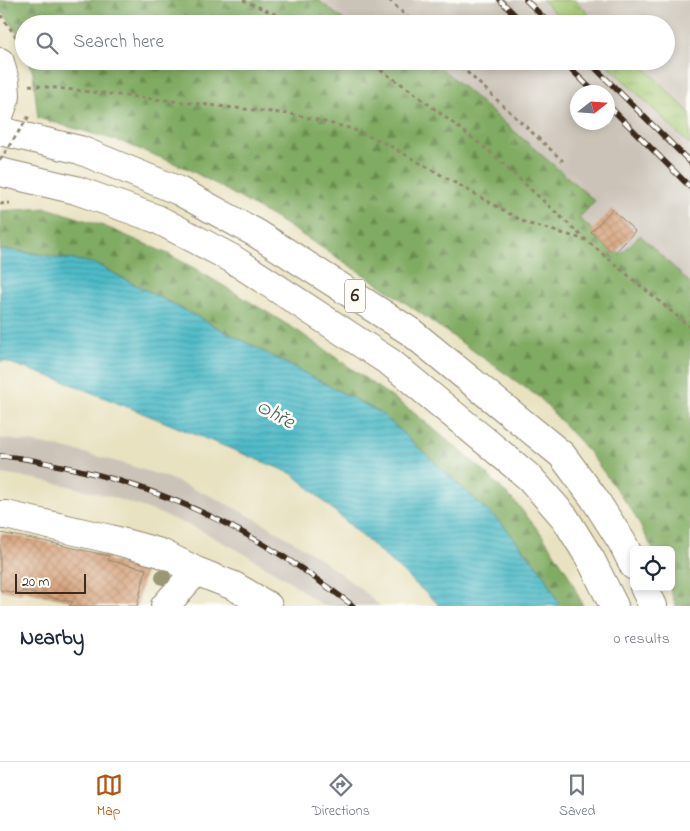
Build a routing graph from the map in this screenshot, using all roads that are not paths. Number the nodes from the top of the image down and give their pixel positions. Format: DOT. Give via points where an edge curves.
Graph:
graph roads {
  1 [pos="11,55"];
  2 [pos="12,98"];
  3 [pos="0,131"];
  4 [pos="0,172"];
  5 [pos="0,515"];
  6 [pos="630,558"];
  7 [pos="196,571"];
  8 [pos="646,591"];
  9 [pos="165,606"];
  10 [pos="268,606"];
  11 [pos="614,606"];
  12 [pos="653,606"];
  1 -- 2 [label="main road" via="5,81"];
  3 -- 6 [label="main road, 6" via="80,150 178,191 256,232 411,332 562,455 594,498"];
  4 -- 11 [label="main road, 6" via="76,190 157,219 231,258 391,362 530,478 564,518 591,560"];
  5 -- 7 [label="main road" via="110,539 161,554"];
  7 -- 9 [label="main road"];
  7 -- 10 [label="main road" via="234,586"];
  8 -- 12 [label="main road"];
}
